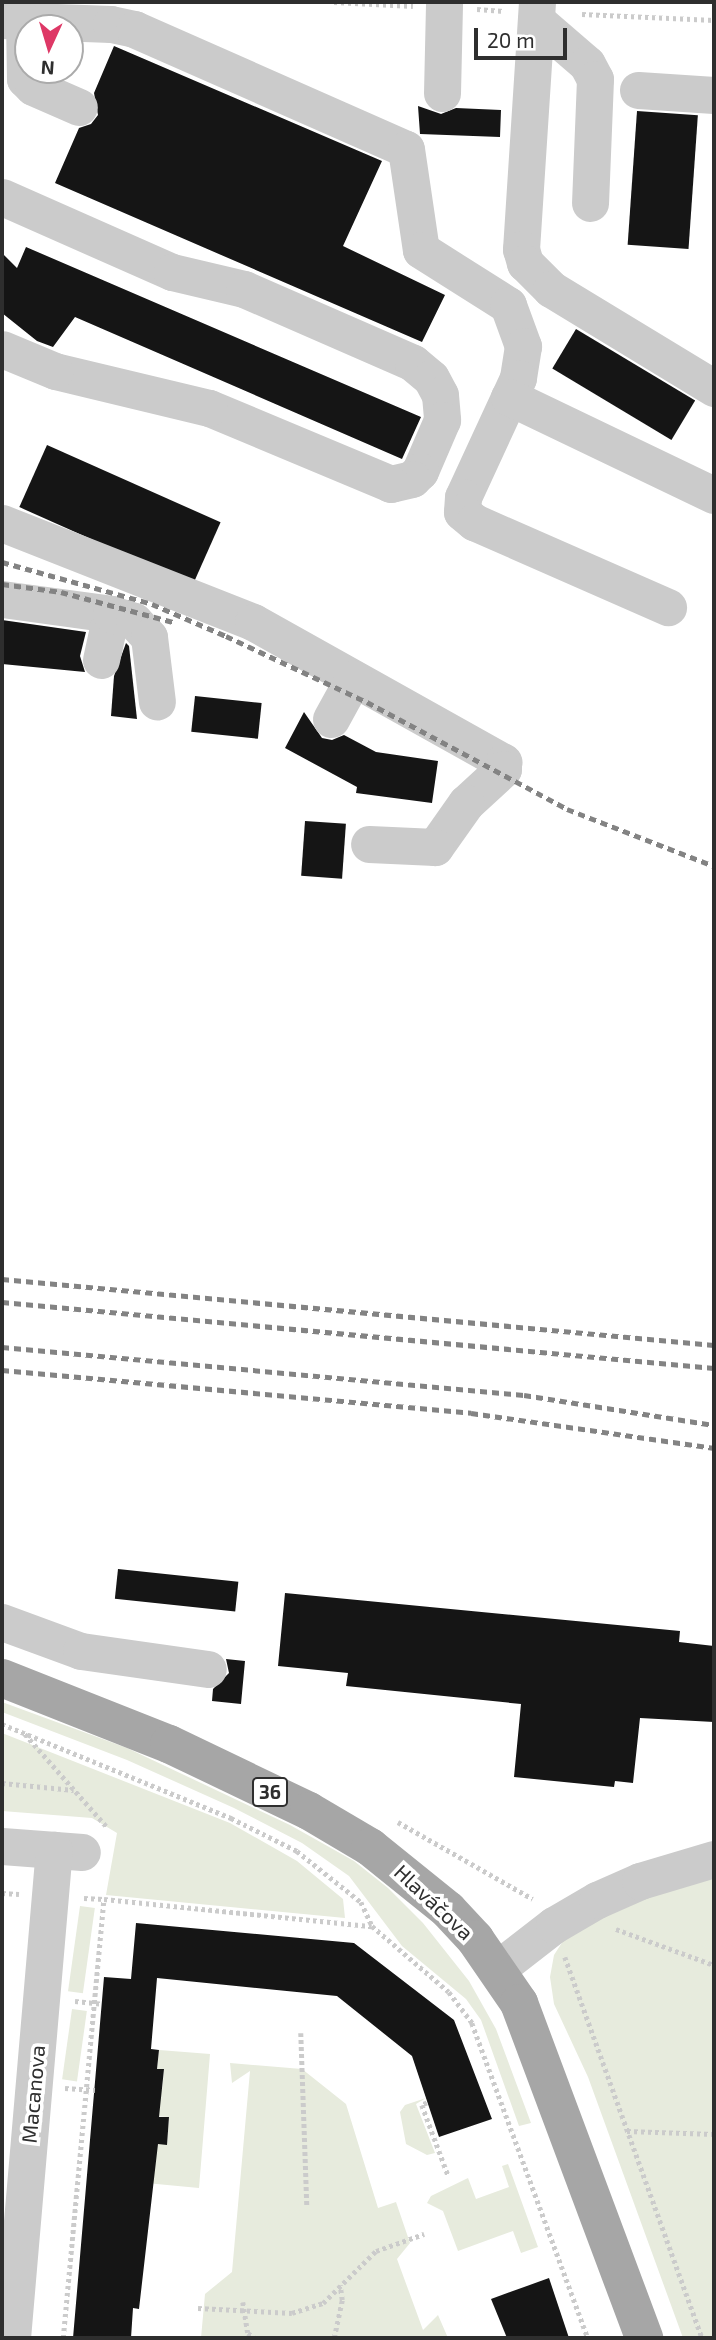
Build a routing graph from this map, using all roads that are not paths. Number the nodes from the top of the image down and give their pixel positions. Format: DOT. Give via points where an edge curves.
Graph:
graph roads {
  1 [pos="444,2"];
  2 [pos="536,11"];
  3 [pos="71,12"];
  4 [pos="13,20"];
  5 [pos="638,90"];
  6 [pos="442,93"];
  7 [pos="714,95"];
  8 [pos="79,107"];
  9 [pos="2,197"];
  10 [pos="590,203"];
  11 [pos="2,349"];
  12 [pos="714,388"];
  13 [pos="509,397"];
  14 [pos="714,495"];
  15 [pos="2,523"];
  16 [pos="137,576"];
  17 [pos="2,599"];
  18 [pos="668,607"];
  19 [pos="117,616"];
  20 [pos="101,660"];
  21 [pos="353,679"];
  22 [pos="157,702"];
  23 [pos="331,719"];
  24 [pos="369,844"];
  25 [pos="2,1622"];
  26 [pos="208,1669"];
  27 [pos="2,1678"];
  28 [pos="2,1846"];
  29 [pos="714,1859"];
  30 [pos="497,1969"];
  31 [pos="12,2338"];
  32 [pos="644,2338"];
  1 -- 6 [label="street"];
  2 -- 10 [label="street" via="587,64 595,79"];
  2 -- 12 [label="street" via="521,249 525,263 551,289"];
  3 -- 4 [label="street"];
  3 -- 13 [label="street" via="134,29 406,149 421,250 492,293 515,318 523,346 522,364"];
  4 -- 8 [label="street" via="24,79"];
  5 -- 7 [label="street"];
  9 -- 11 [label="street" via="172,272 244,289 413,363 440,395 442,420 420,471 412,479 391,484 209,408 55,371"];
  13 -- 14 [label="street"];
  13 -- 18 [label="street" via="463,497 462,512 474,522"];
  15 -- 16 [label="street"];
  16 -- 19 [label="street"];
  16 -- 21 [label="street" via="253,622"];
  17 -- 19 [label="street"];
  19 -- 20 [label="street"];
  19 -- 22 [label="street" via="134,621 149,637"];
  21 -- 23 [label="street"];
  21 -- 24 [label="street" via="504,765 466,803 435,847"];
  25 -- 26 [label="street" via="81,1651"];
  27 -- 30 [label="main road, Hlaváčova / 36" via="169,1744 319,1817 370,1847 425,1889"];
  28 -- 31 [label="street, Macanova" via="68,1851"];
  29 -- 30 [label="street" via="640,1881 554,1926"];
  30 -- 32 [label="main road, Hlaváčova / 36" via="529,2026"];
}
